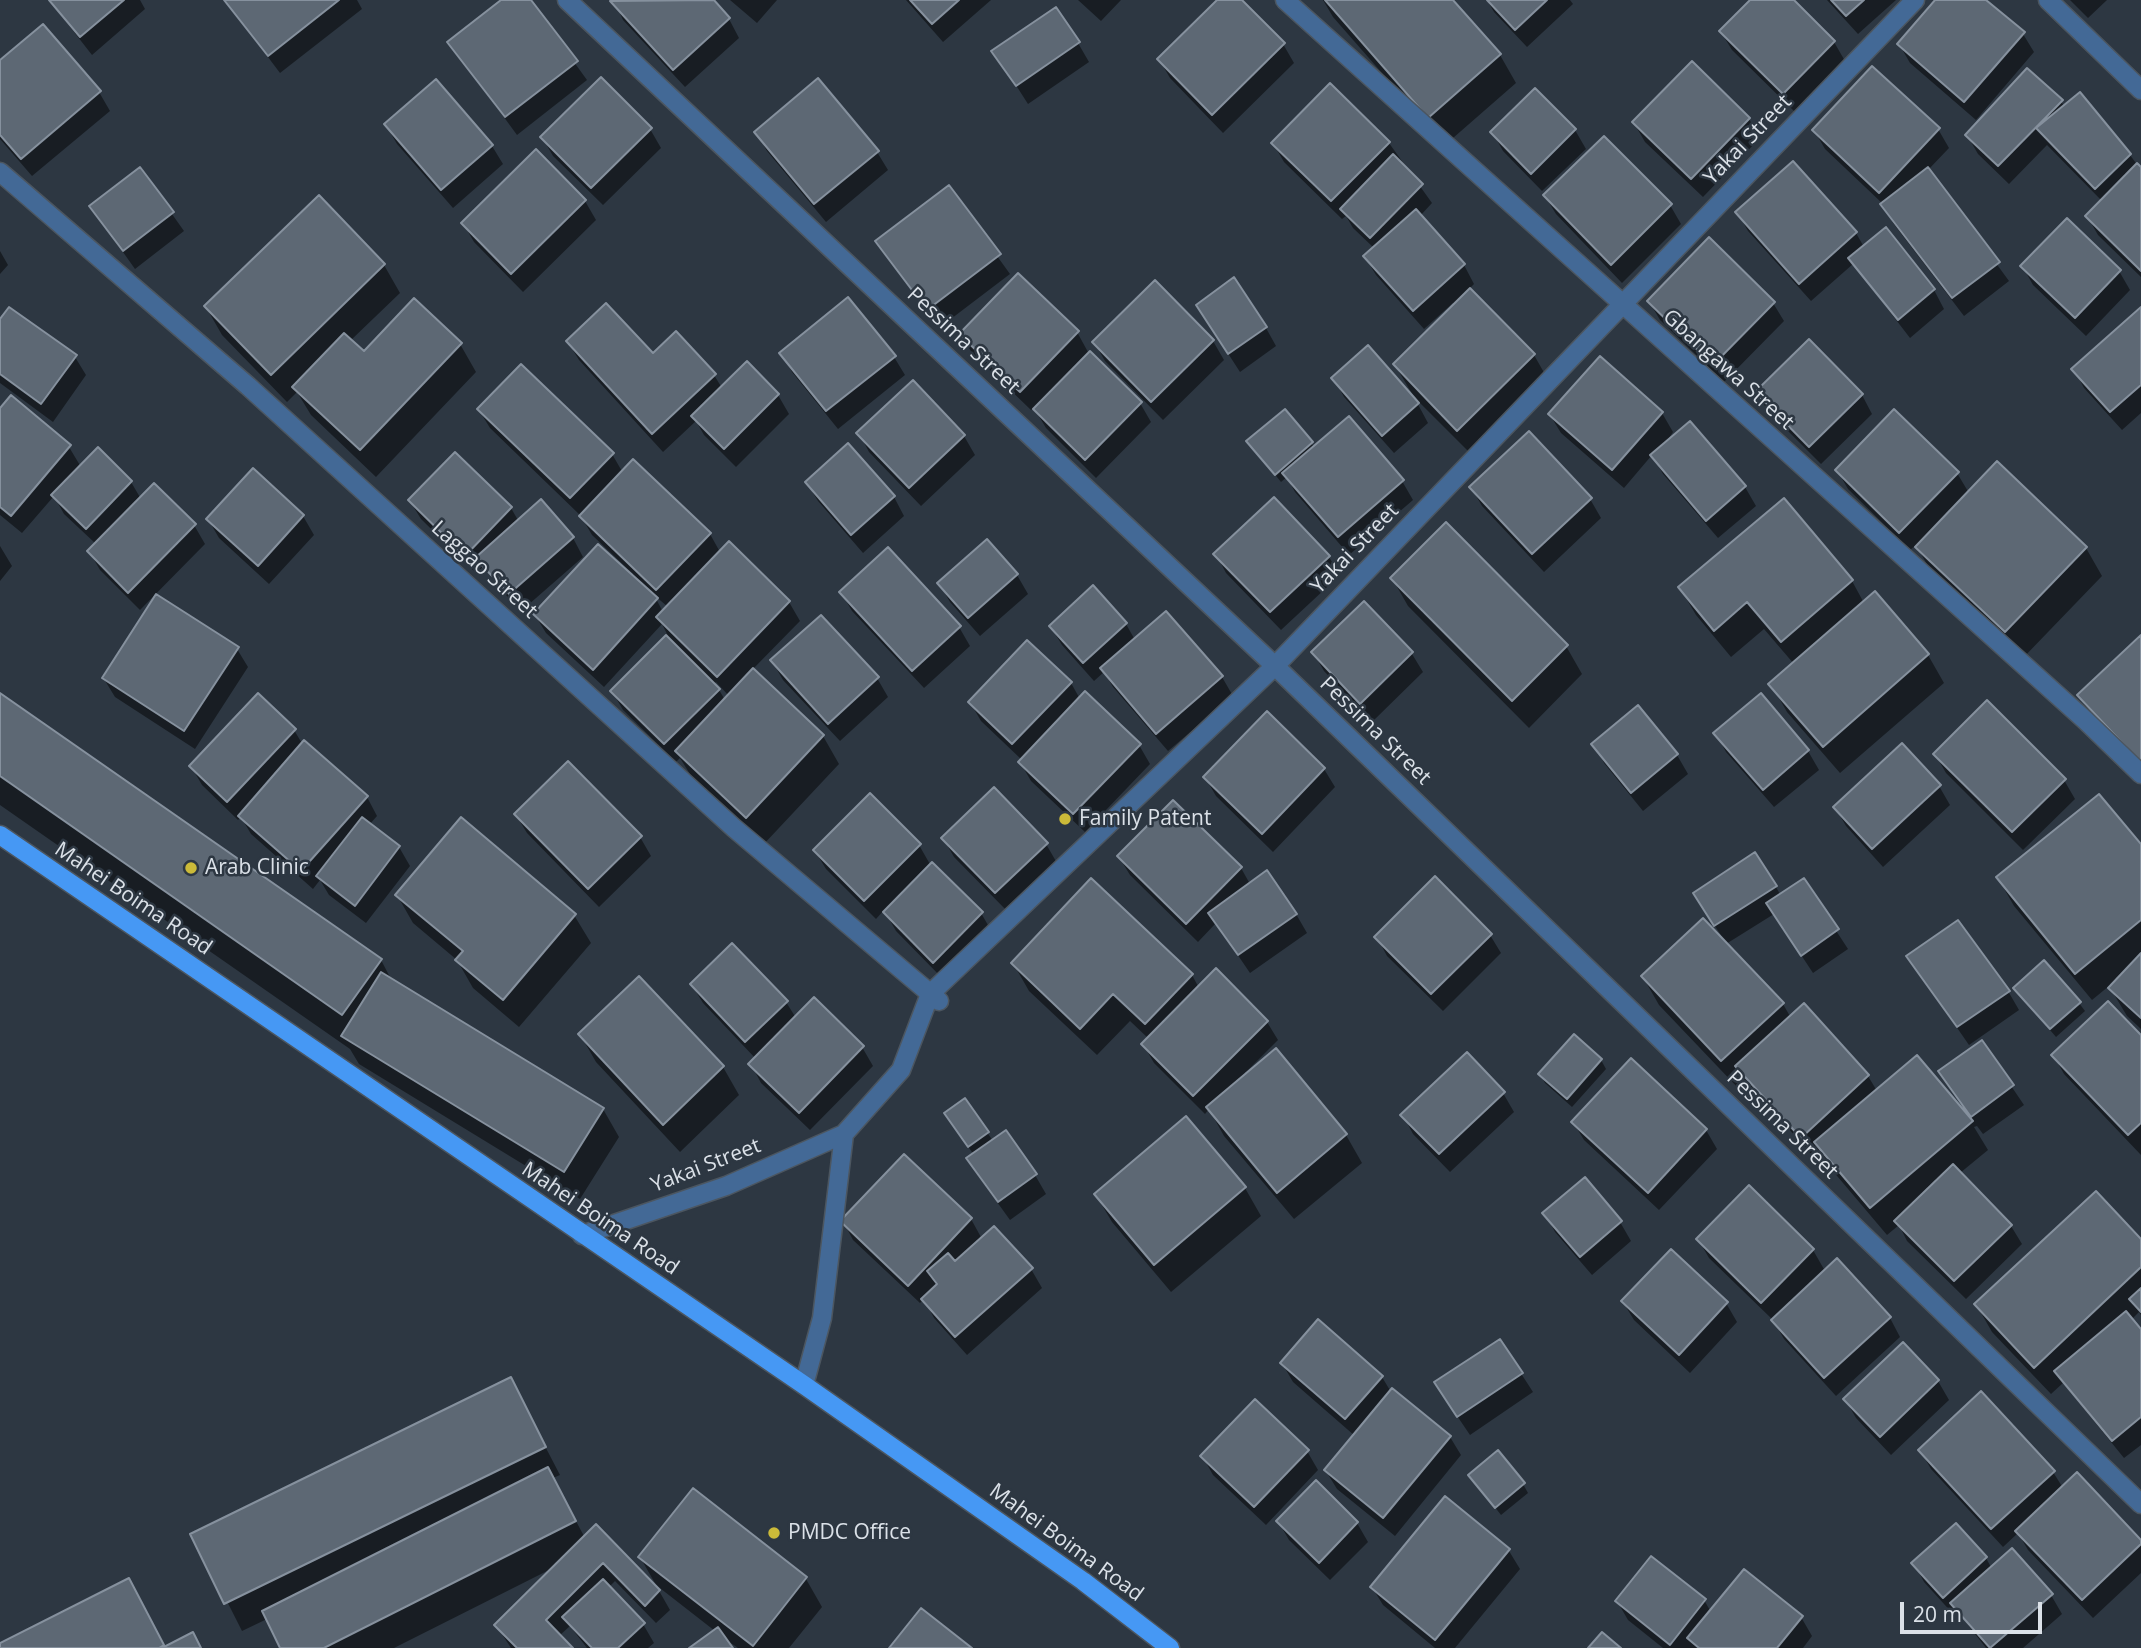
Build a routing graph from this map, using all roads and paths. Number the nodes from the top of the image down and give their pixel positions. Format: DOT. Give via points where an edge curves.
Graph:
graph roads {
  1 [pos="567,0"];
  2 [pos="1285,0"];
  3 [pos="1915,0"];
  4 [pos="2048,0"];
  5 [pos="2141,90"];
  6 [pos="0,172"];
  7 [pos="1620,304"];
  8 [pos="1275,666"];
  9 [pos="2141,774"];
  10 [pos="0,835"];
  11 [pos="935,997"];
  12 [pos="844,1134"];
  13 [pos="582,1235"];
  14 [pos="804,1385"];
  15 [pos="2141,1504"];
  16 [pos="1170,1648"];
  1 -- 8 [label="street, Pessima Street"];
  2 -- 7 [label="street, Gbangawa Street"];
  3 -- 7 [label="street, Yakai Street"];
  4 -- 5 [label="street"];
  6 -- 11 [label="street, Laggao Street" via="248,386 734,828"];
  7 -- 8 [label="street, Yakai Street"];
  7 -- 9 [label="street, Gbangawa Street"];
  8 -- 11 [label="street, Yakai Street"];
  8 -- 15 [label="street, Pessima Street"];
  10 -- 13 [label="main road, Mahei Boima Road"];
  11 -- 12 [label="street, Yakai Street" via="901,1070"];
  12 -- 13 [label="street, Yakai Street" via="726,1186"];
  12 -- 14 [label="street" via="822,1318"];
  13 -- 14 [label="main road, Mahei Boima Road"];
  14 -- 16 [label="main road, Mahei Boima Road" via="1083,1581"];
}
